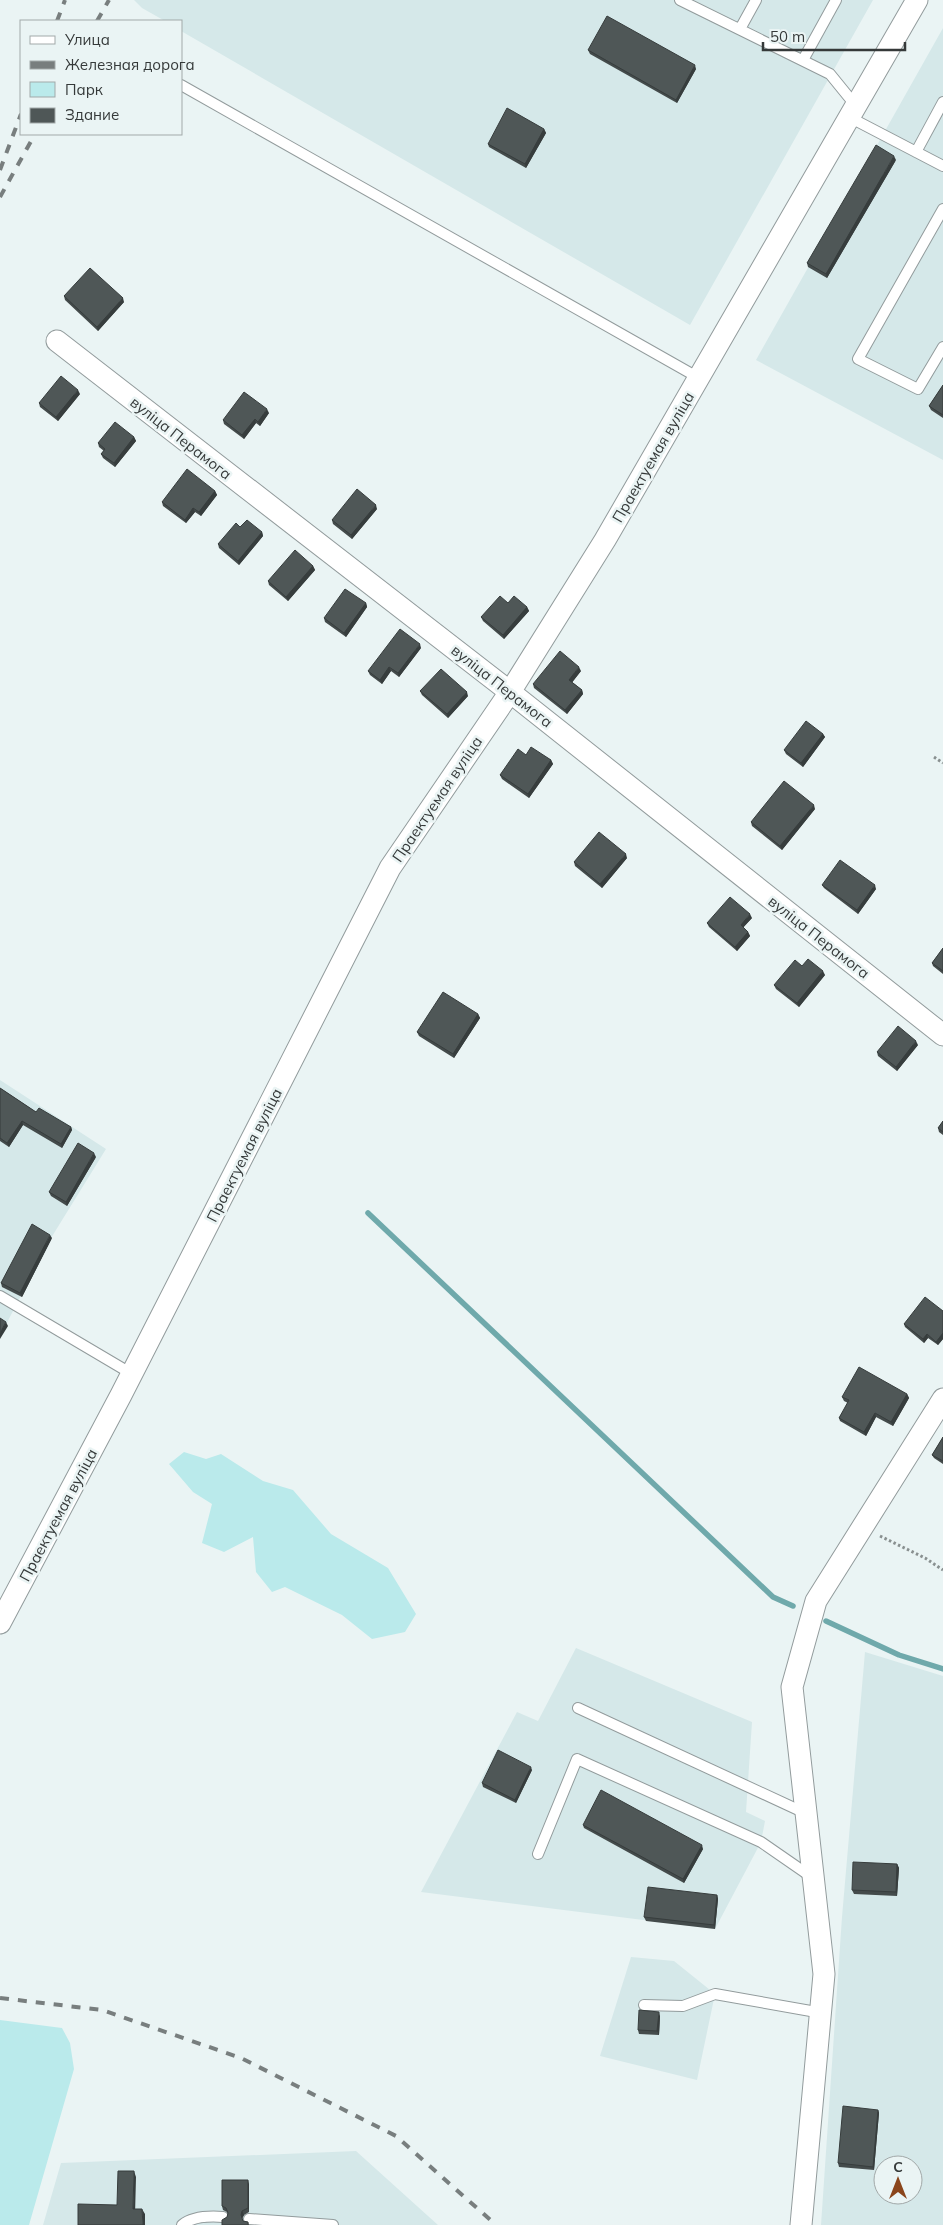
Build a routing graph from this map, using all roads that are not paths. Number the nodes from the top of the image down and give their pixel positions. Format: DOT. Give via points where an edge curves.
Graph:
graph roads {
  1 [pos="680,0"];
  2 [pos="756,0"];
  3 [pos="836,0"];
  4 [pos="917,0"];
  5 [pos="740,29"];
  6 [pos="802,60"];
  7 [pos="182,86"];
  8 [pos="943,102"];
  9 [pos="853,112"];
  10 [pos="916,152"];
  11 [pos="943,166"];
  12 [pos="943,209"];
  13 [pos="57,341"];
  14 [pos="943,347"];
  15 [pos="699,378"];
  16 [pos="510,692"];
  17 [pos="943,1035"];
  18 [pos="0,1296"];
  19 [pos="132,1374"];
  20 [pos="943,1400"];
  21 [pos="0,1623"];
  22 [pos="578,1708"];
  23 [pos="806,1814"];
  24 [pos="538,1854"];
  25 [pos="814,1879"];
  26 [pos="644,2005"];
  27 [pos="822,2013"];
  28 [pos="223,2217"];
  29 [pos="249,2219"];
  30 [pos="182,2225"];
  31 [pos="333,2225"];
  32 [pos="801,2225"];
  1 -- 5 [label="lane"];
  2 -- 5 [label="lane"];
  3 -- 6 [label="lane"];
  4 -- 9 [label="street, Праектуемая вуліца"];
  5 -- 6 [label="lane"];
  6 -- 9 [label="lane" via="830,74"];
  7 -- 15 [label="lane"];
  8 -- 10 [label="lane"];
  9 -- 10 [label="lane"];
  9 -- 15 [label="street, Праектуемая вуліца"];
  10 -- 11 [label="lane"];
  12 -- 14 [label="lane" via="858,359 918,389"];
  13 -- 16 [label="street, вуліца Перамога"];
  15 -- 16 [label="street, Праектуемая вуліца" via="605,540"];
  16 -- 17 [label="street, вуліца Перамога"];
  16 -- 19 [label="street, Праектуемая вуліца" via="390,868"];
  18 -- 19 [label="lane"];
  19 -- 21 [label="street, Праектуемая вуліца"];
  20 -- 23 [label="street" via="816,1601 792,1686"];
  22 -- 23 [label="lane"];
  23 -- 25 [label="street"];
  24 -- 25 [label="lane" via="577,1759 761,1842"];
  25 -- 27 [label="street" via="824,1974"];
  26 -- 27 [label="lane" via="683,2006 714,1994"];
  27 -- 32 [label="street"];
  28 -- 30 [label="lane" via="208,2216"];
  29 -- 31 [label="lane"];
}
